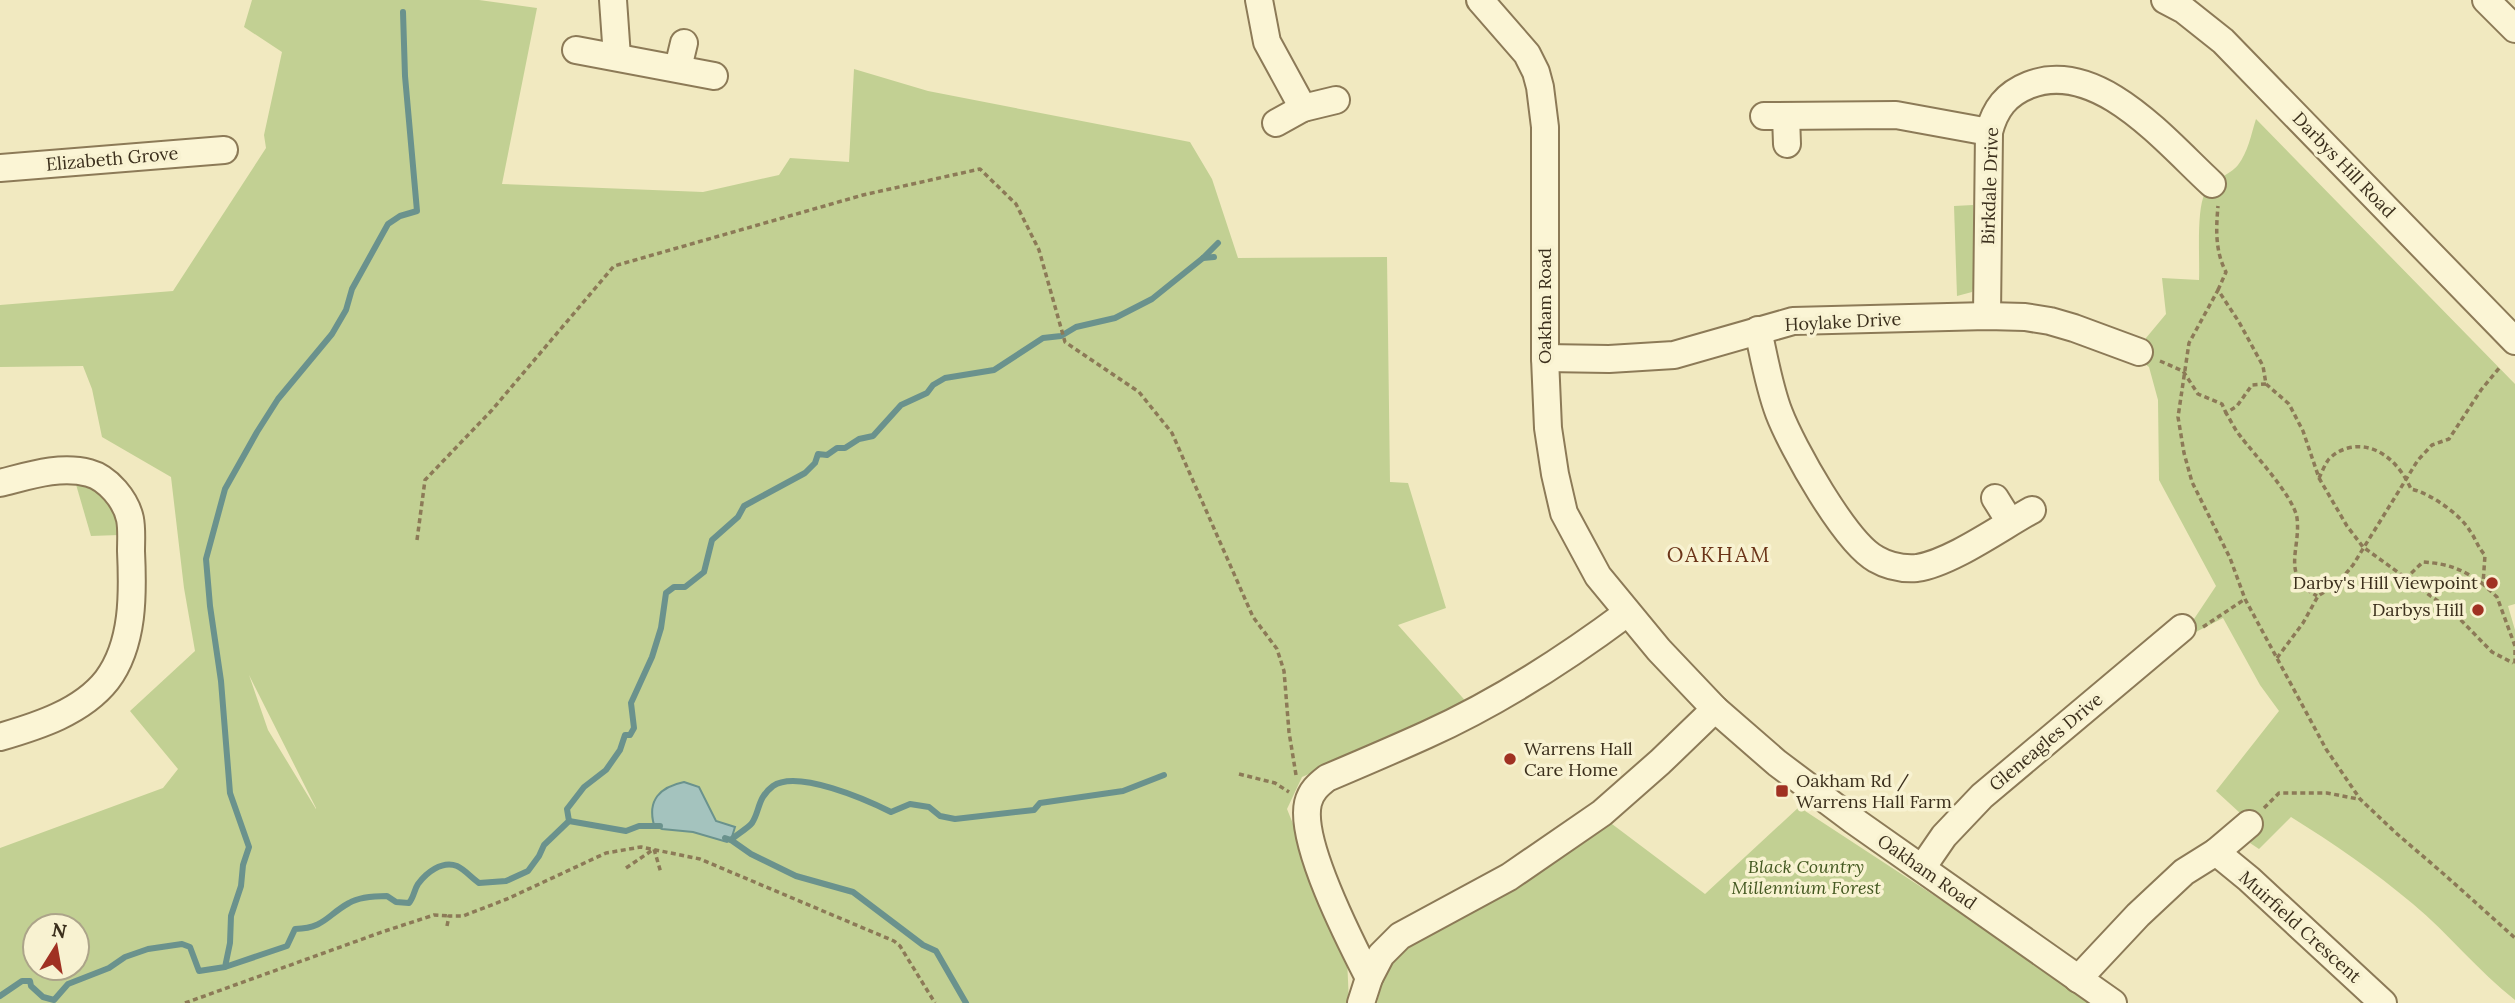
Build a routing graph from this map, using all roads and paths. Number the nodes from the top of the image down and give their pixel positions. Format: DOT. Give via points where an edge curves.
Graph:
graph roads {
  1 [pos="613,0"];
  2 [pos="1259,0"];
  3 [pos="2165,0"];
  4 [pos="2486,0"];
  5 [pos="1487,2"];
  6 [pos="2515,29"];
  7 [pos="576,50"];
  8 [pos="617,57"];
  9 [pos="714,76"];
  10 [pos="1336,100"];
  11 [pos="1303,108"];
  12 [pos="1276,123"];
  13 [pos="1989,132"];
  14 [pos="1787,144"];
  15 [pos="224,150"];
  16 [pos="0,168"];
  17 [pos="2212,184"];
  18 [pos="2218,290"];
  19 [pos="1987,316"];
  20 [pos="1758,330"];
  21 [pos="2515,341"];
  22 [pos="2139,352"];
  23 [pos="1545,358"];
  24 [pos="2500,367"];
  25 [pos="2183,371"];
  26 [pos="2266,384"];
  27 [pos="2227,413"];
  28 [pos="2319,478"];
  29 [pos="2406,478"];
  30 [pos="0,483"];
  31 [pos="1995,498"];
  32 [pos="417,540"];
  33 [pos="2363,547"];
  34 [pos="2405,579"];
  35 [pos="2483,584"];
  36 [pos="2318,596"];
  37 [pos="2245,599"];
  38 [pos="1627,613"];
  39 [pos="2182,628"];
  40 [pos="2515,648"];
  41 [pos="2277,658"];
  42 [pos="2514,664"];
  43 [pos="1715,709"];
  44 [pos="0,737"];
  45 [pos="1239,775"];
  46 [pos="2360,799"];
  47 [pos="1308,803"];
  48 [pos="2249,824"];
  49 [pos="654,849"];
  50 [pos="2216,852"];
  51 [pos="626,868"];
  52 [pos="1922,868"];
  53 [pos="661,873"];
  54 [pos="449,915"];
  55 [pos="447,926"];
  56 [pos="2515,938"];
  57 [pos="1369,978"];
  58 [pos="2078,979"];
  59 [pos="185,1003"];
  60 [pos="935,1003"];
  61 [pos="1361,1003"];
  62 [pos="2113,1003"];
  63 [pos="2384,1003"];
  1 -- 8 [label="street"];
  2 -- 11 [label="street" via="1267,42"];
  3 -- 21 [label="street, Darbys Hill Road" via="2223,41"];
  4 -- 6 [label="street"];
  5 -- 23 [label="street, Oakham Road" via="1527,54 1540,87 1545,127"];
  7 -- 8 [label="street"];
  8 -- 9 [label="street" via="681,55"];
  10 -- 11 [label="street"];
  11 -- 12 [label="street"];
  13 -- 14 [label="street" via="1896,115 1775,116"];
  13 -- 17 [label="street, Birkdale Drive" via="1999,108 2017,90 2050,78 2067,79 2114,97"];
  13 -- 19 [label="street, Birkdale Drive"];
  15 -- 16 [label="street, Elizabeth Grove"];
  17 -- 18 [label="path" via="2219,199 2216,244 2226,272"];
  18 -- 25 [label="path" via="2189,343"];
  18 -- 26 [label="path" via="2263,366"];
  19 -- 20 [label="street, Hoylake Drive" via="1793,321"];
  19 -- 22 [label="street, Hoylake Drive" via="2050,321"];
  20 -- 23 [label="street, Hoylake Drive" via="1674,355"];
  20 -- 31 [label="street" via="1778,411 1795,448 1860,546 1875,558 1897,567 1919,568 1945,559 2021,516"];
  23 -- 38 [label="street, Oakham Road" via="1548,428 1564,513 1598,576"];
  24 -- 29 [label="path" via="2449,439 2432,445"];
  25 -- 27 [label="path" via="2198,394 2222,404"];
  25 -- 37 [label="path" via="2178,417 2184,453 2192,482"];
  26 -- 27 [label="path" via="2252,385"];
  26 -- 28 [label="path" via="2289,404"];
  27 -- 36 [label="path" via="2297,515 2294,565 2304,588"];
  28 -- 29 [label="path" via="2339,451 2367,445 2392,461"];
  28 -- 33 [label="path"];
  29 -- 33 [label="path"];
  29 -- 35 [label="path" via="2411,489 2437,500 2469,528 2485,555"];
  30 -- 44 [label="street" via="63,470 91,473 111,486 124,501 130,519 133,590 124,642 107,680 76,708"];
  32 -- 47 [label="path" via="425,480 492,410 614,266 863,195 980,169 1016,204 1039,250 1065,342 1139,392 1172,433 1252,617 1277,649 1284,671 1294,771"];
  33 -- 34 [label="path"];
  33 -- 36 [label="path" via="2337,583"];
  34 -- 35 [label="path" via="2423,562 2448,564"];
  34 -- 42 [label="path" via="2453,612 2492,652"];
  35 -- 40 [label="path" via="2497,597"];
  36 -- 41 [label="path"];
  37 -- 39 [label="path" via="2192,634"];
  37 -- 41 [label="path"];
  38 -- 43 [label="street, Oakham Road"];
  38 -- 47 [label="street" via="1510,691 1428,735 1327,778 1314,788"];
  39 -- 52 [label="street, Gleneagles Drive" via="1982,796 1944,836"];
  40 -- 42 [label="path"];
  41 -- 46 [label="path" via="2326,749"];
  43 -- 52 [label="street, Oakham Road" via="1777,763"];
  43 -- 57 [label="street" via="1602,813 1509,877 1401,936 1381,955"];
  45 -- 47 [label="path" via="1275,783"];
  46 -- 48 [label="path" via="2328,793 2279,793"];
  46 -- 56 [label="path"];
  47 -- 57 [label="street" via="1310,836 1331,900"];
  48 -- 50 [label="street"];
  49 -- 51 [label="path"];
  49 -- 53 [label="path"];
  49 -- 54 [label="path" via="606,853 507,899 463,916"];
  49 -- 60 [label="path" via="701,859 894,941"];
  50 -- 58 [label="street" via="2184,872"];
  50 -- 63 [label="street, Muirfield Crescent"];
  52 -- 58 [label="street, Oakham Road"];
  54 -- 55 [label="path"];
  54 -- 59 [label="path" via="434,915"];
  57 -- 61 [label="street"];
  58 -- 62 [label="street, Oakham Road"];
}
